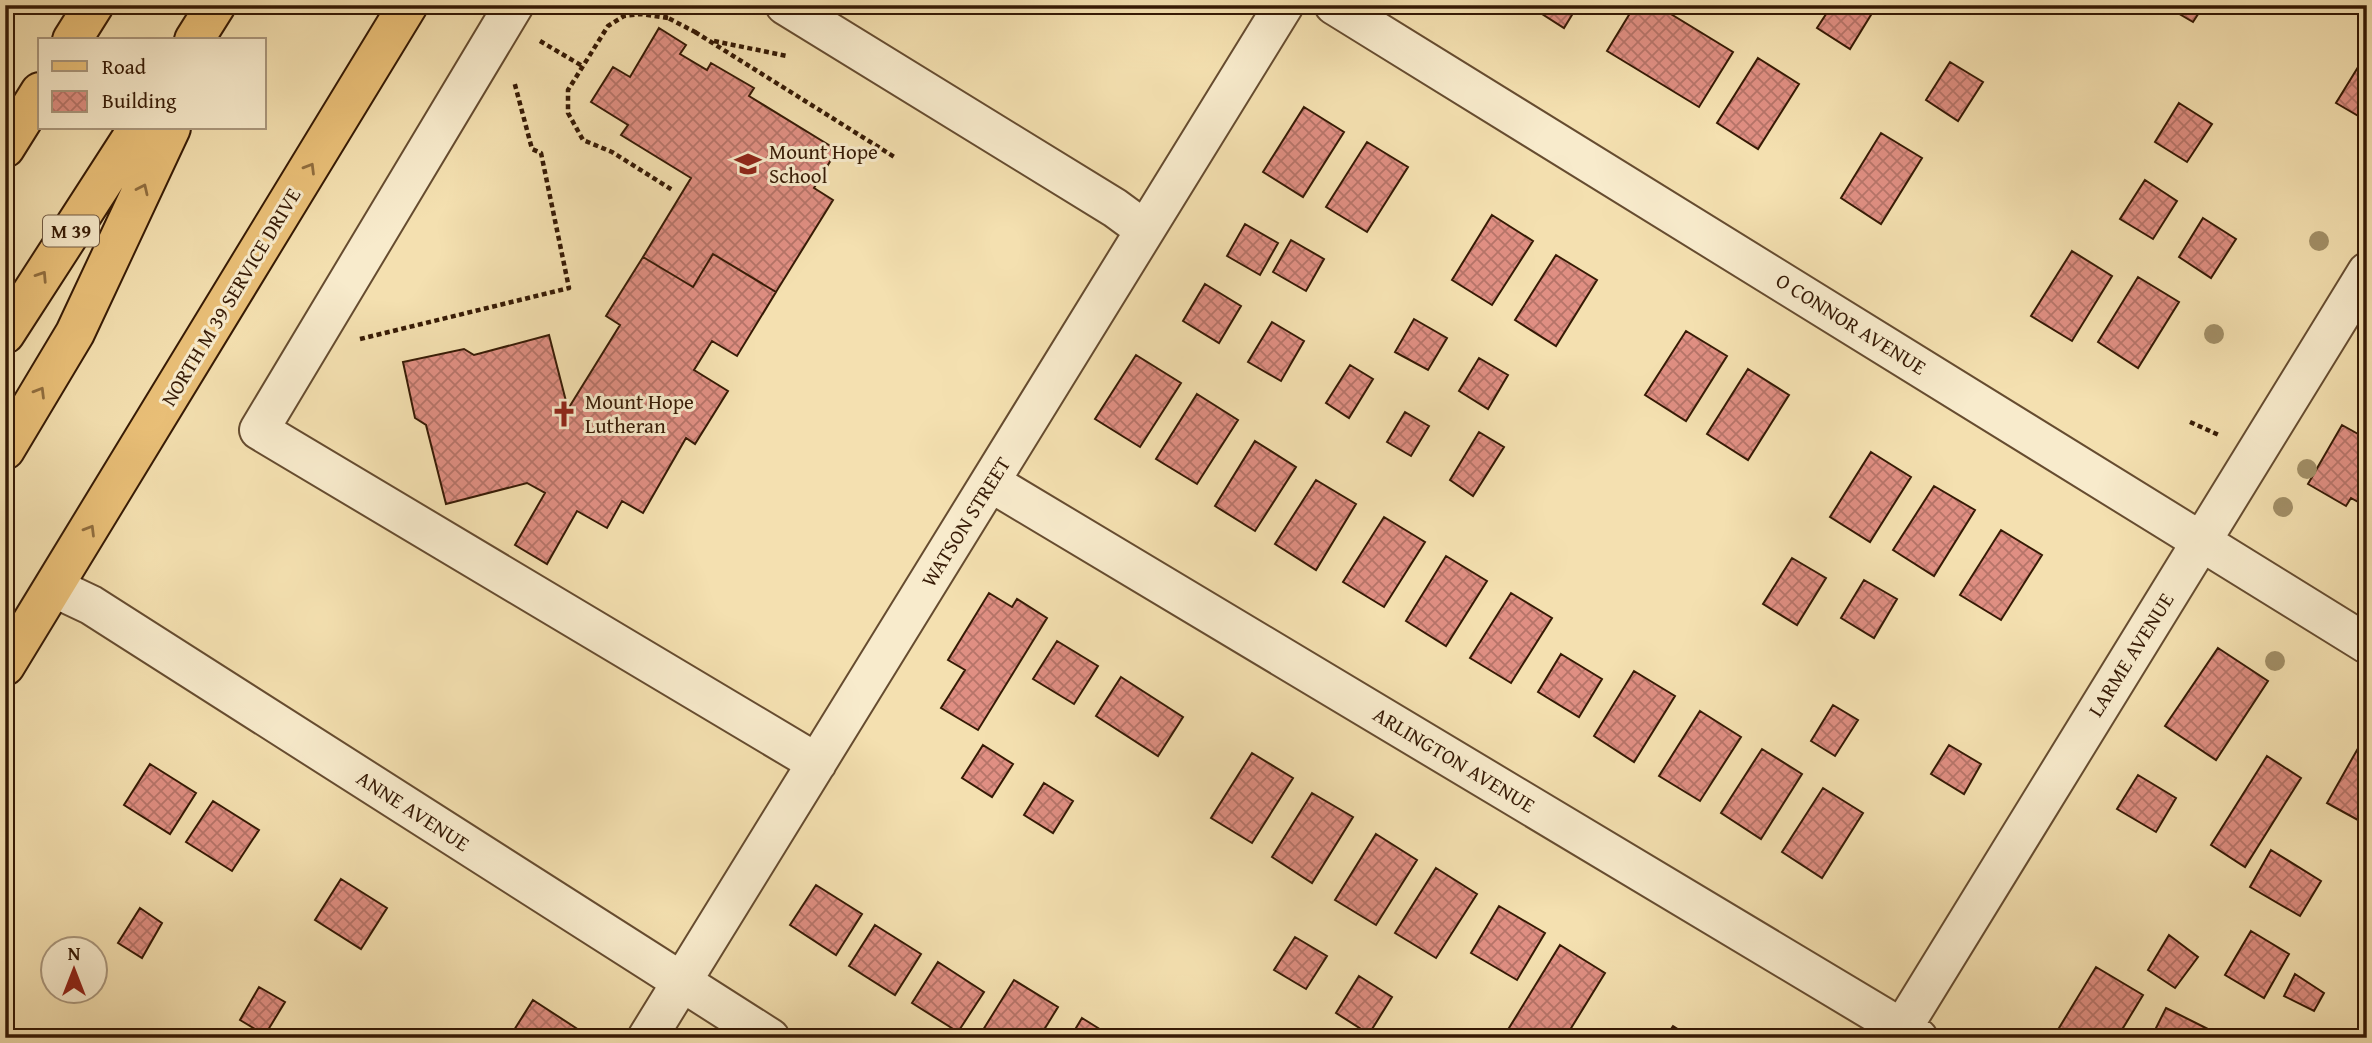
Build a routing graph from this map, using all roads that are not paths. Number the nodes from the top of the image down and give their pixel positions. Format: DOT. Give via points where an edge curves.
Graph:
graph roads {
  1 [pos="94,5"];
  2 [pos="216,5"];
  3 [pos="229,5"];
  4 [pos="408,5"];
  5 [pos="514,5"];
  6 [pos="785,5"];
  7 [pos="1284,5"];
  8 [pos="1334,5"];
  9 [pos="73,38"];
  10 [pos="195,38"];
  11 [pos="213,38"];
  12 [pos="38,95"];
  13 [pos="137,130"];
  14 [pos="171,130"];
  15 [pos="5,148"];
  16 [pos="1145,230"];
  17 [pos="2367,272"];
  18 [pos="5,334"];
  19 [pos="5,450"];
  20 [pos="990,482"];
  21 [pos="2201,541"];
  22 [pos="55,588"];
  23 [pos="2367,643"];
  24 [pos="5,666"];
  25 [pos="817,763"];
  26 [pos="681,982"];
  27 [pos="1905,1035"];
  28 [pos="647,1038"];
  29 [pos="770,1038"];
  1 -- 9 [label="main road"];
  2 -- 10 [label="main road"];
  3 -- 11 [label="main road"];
  22 -- 4 [label="main road, NORTH M 39 SERVICE DRIVE, one-way"];
  5 -- 25 [label="street" via="259,430"];
  6 -- 16 [label="street"];
  7 -- 16 [label="street, WATSON STREET"];
  8 -- 21 [label="street, O CONNOR AVENUE"];
  12 -- 15 [label="main road"];
  18 -- 13 [label="main road, M 39, one-way"];
  19 -- 14 [label="main road, one-way" via="75,333"];
  16 -- 20 [label="street, WATSON STREET"];
  17 -- 21 [label="street, LARME AVENUE"];
  20 -- 25 [label="street, WATSON STREET"];
  20 -- 27 [label="street, ARLINGTON AVENUE"];
  21 -- 23 [label="street, O CONNOR AVENUE"];
  21 -- 27 [label="street, LARME AVENUE"];
  22 -- 24 [label="main road, NORTH M 39 SERVICE DRIVE"];
  22 -- 26 [label="street, ANNE AVENUE" via="91,605"];
  25 -- 26 [label="street, WATSON STREET"];
  26 -- 28 [label="street, WATSON STREET"];
  26 -- 29 [label="street, ANNE AVENUE"];
}
